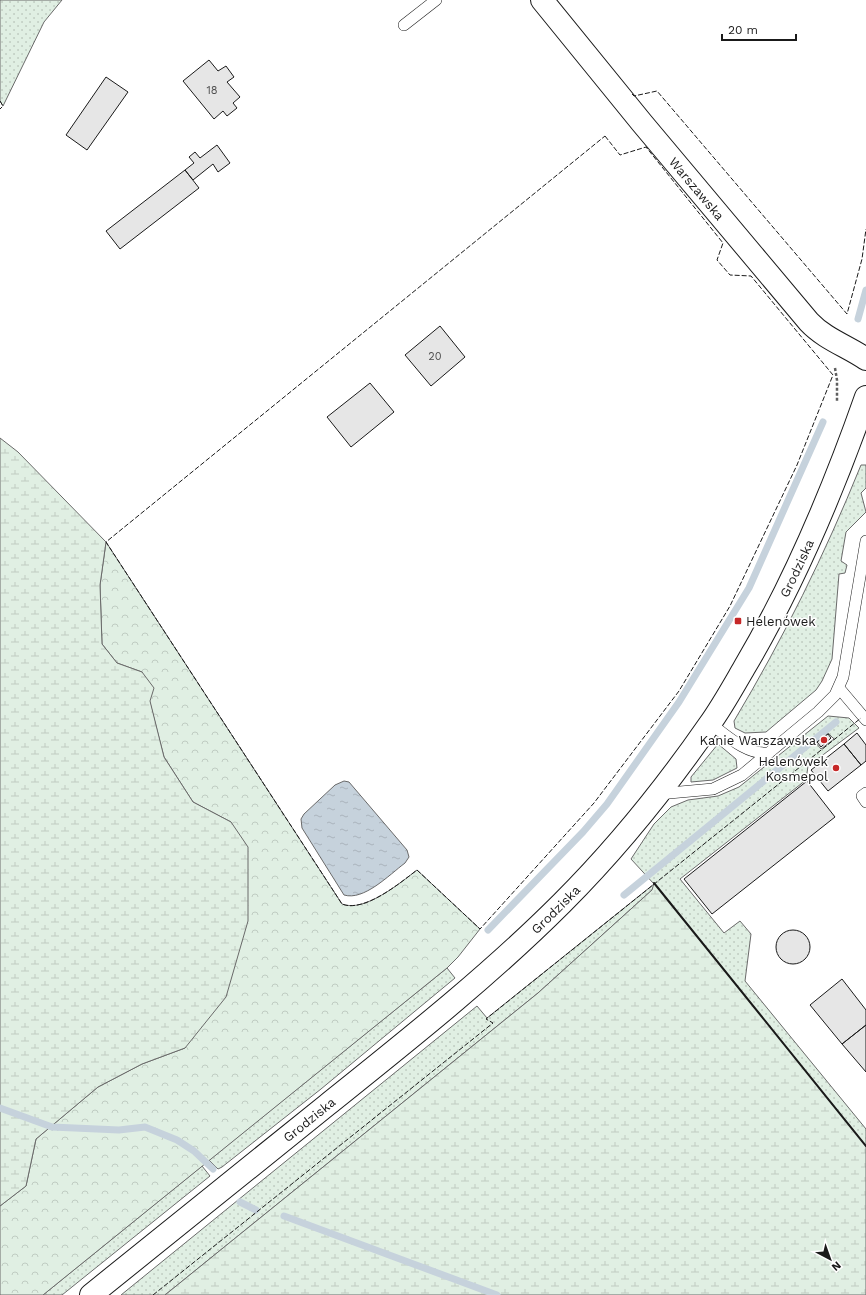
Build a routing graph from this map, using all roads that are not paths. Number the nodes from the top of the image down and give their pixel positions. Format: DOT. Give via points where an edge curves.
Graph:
graph roads {
  1 [pos="436,0"];
  2 [pos="542,0"];
  3 [pos="404,25"];
  4 [pos="866,359"];
  5 [pos="866,397"];
  6 [pos="866,540"];
  7 [pos="839,688"];
  8 [pos="866,720"];
  9 [pos="711,724"];
  10 [pos="769,752"];
  11 [pos="866,793"];
  12 [pos="658,794"];
  13 [pos="866,802"];
  14 [pos="91,1295"];
  1 -- 3 [label="lane"];
  2 -- 4 [label="main road, Warszawska" via="809,322 824,335"];
  5 -- 9 [label="main road, Grodziska" via="815,532 761,639"];
  6 -- 7 [label="lane"];
  7 -- 8 [label="lane"];
  7 -- 10 [label="lane" via="818,712"];
  9 -- 10 [label="lane" via="749,749"];
  9 -- 12 [label="main road, Grodziska"];
  10 -- 12 [label="lane" via="742,775 713,789"];
  11 -- 13 [label="lane" via="862,796"];
  12 -- 14 [label="main road, Grodziska" via="581,883 488,972 355,1083"];
}
